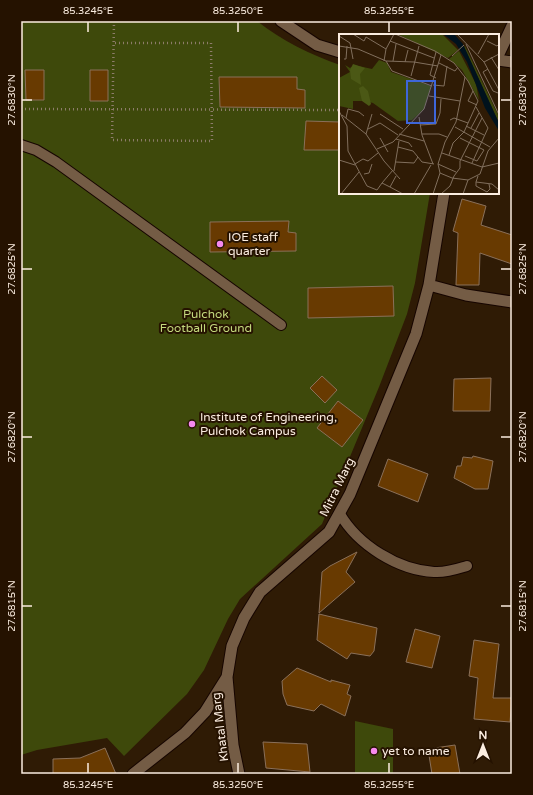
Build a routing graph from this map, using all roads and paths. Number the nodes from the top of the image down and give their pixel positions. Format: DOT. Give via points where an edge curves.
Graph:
graph roads {
  1 [pos="114,21"];
  2 [pos="281,21"];
  3 [pos="512,26"];
  4 [pos="114,43"];
  5 [pos="339,52"];
  6 [pos="499,54"];
  7 [pos="499,60"];
  8 [pos="512,62"];
  9 [pos="21,109"];
  10 [pos="114,109"];
  11 [pos="211,110"];
  12 [pos="339,110"];
  13 [pos="21,145"];
  14 [pos="444,194"];
  15 [pos="429,285"];
  16 [pos="512,302"];
  17 [pos="281,325"];
  18 [pos="340,514"];
  19 [pos="468,566"];
  20 [pos="227,677"];
  21 [pos="133,774"];
  22 [pos="239,774"];
  1 -- 4 [label="path"];
  2 -- 5 [label="street" via="317,45"];
  3 -- 6 [label="street"];
  4 -- 10 [label="path"];
  4 -- 11 [label="path" via="211,43"];
  7 -- 8 [label="street"];
  9 -- 10 [label="path"];
  10 -- 11 [label="path"];
  10 -- 11 [label="path" via="112,140 166,141 212,141"];
  11 -- 12 [label="path"];
  13 -- 17 [label="lane" via="36,150 56,162"];
  14 -- 15 [label="street, Mitra Marg"];
  15 -- 16 [label="street" via="466,295"];
  15 -- 18 [label="street, Mitra Marg" via="416,334"];
  18 -- 19 [label="lane" via="347,526 359,537 399,563 417,570 435,572"];
  18 -- 20 [label="street, Mitra Marg" via="329,532 260,592 244,618 232,646"];
  20 -- 21 [label="street, Mitra Marg" via="205,712 185,733"];
  20 -- 22 [label="street, Khatal Marg" via="232,738"];
}
